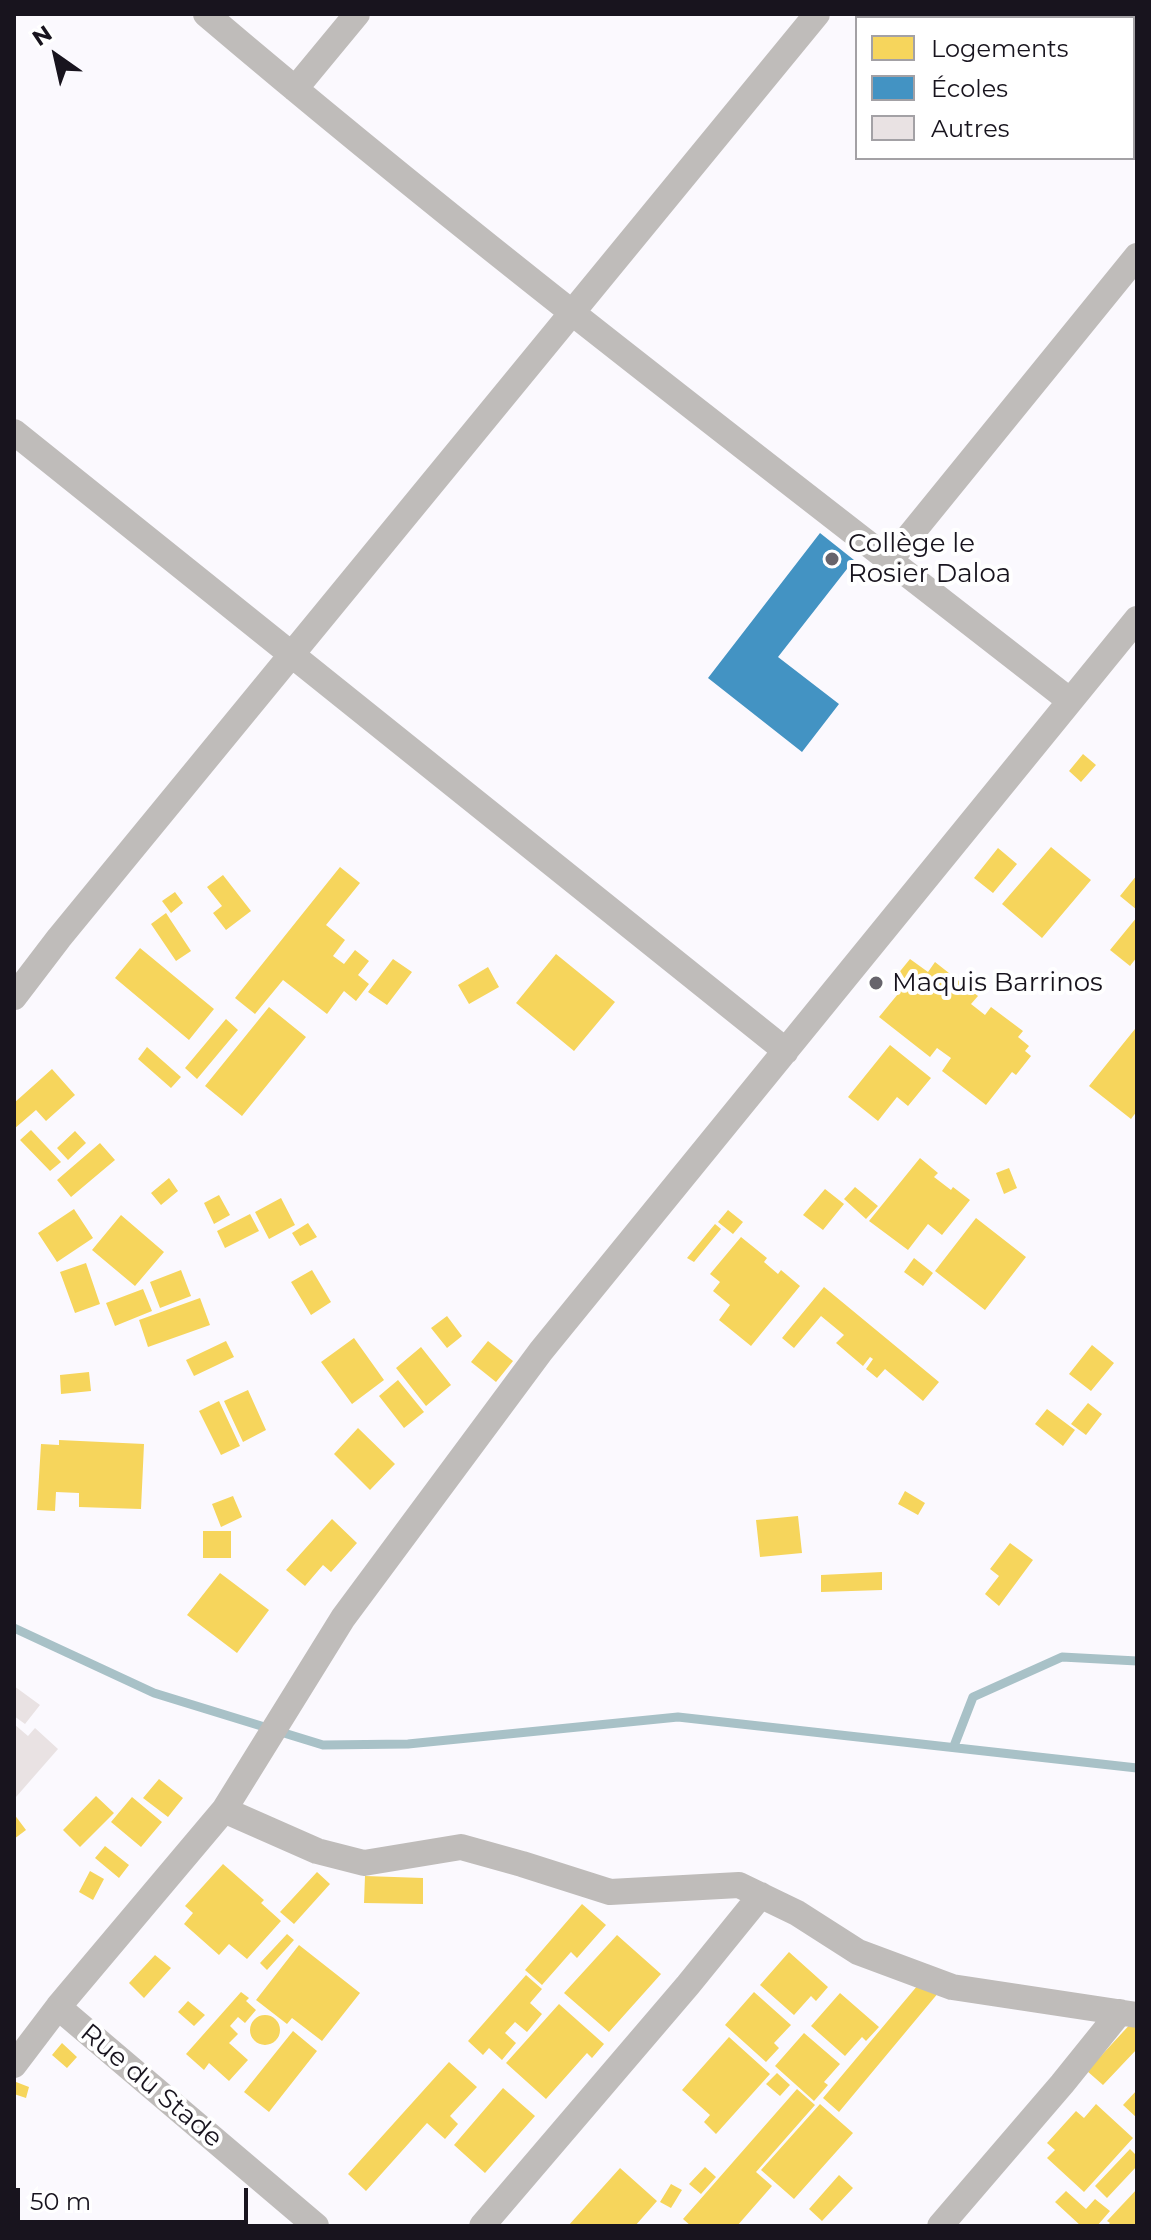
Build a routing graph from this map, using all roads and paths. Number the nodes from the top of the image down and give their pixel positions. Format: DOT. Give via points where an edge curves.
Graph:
graph roads {
  1 [pos="206,14"];
  2 [pos="357,14"];
  3 [pos="817,14"];
  4 [pos="295,89"];
  5 [pos="1137,256"];
  6 [pos="571,312"];
  7 [pos="14,432"];
  8 [pos="890,560"];
  9 [pos="1137,619"];
  10 [pos="292,655"];
  11 [pos="1069,700"];
  12 [pos="14,997"];
  13 [pos="786,1051"];
  14 [pos="224,1810"];
  15 [pos="761,1895"];
  16 [pos="58,2007"];
  17 [pos="1128,2013"];
  18 [pos="14,2065"];
  19 [pos="316,2226"];
  20 [pos="482,2226"];
  21 [pos="940,2226"];
  1 -- 4 [label="street"];
  2 -- 4 [label="street"];
  3 -- 6 [label="street"];
  4 -- 6 [label="street"];
  5 -- 8 [label="street"];
  6 -- 8 [label="street"];
  6 -- 10 [label="street"];
  7 -- 10 [label="street"];
  8 -- 11 [label="street"];
  9 -- 11 [label="street"];
  10 -- 12 [label="street"];
  10 -- 13 [label="street"];
  11 -- 13 [label="street"];
  13 -- 14 [label="street" via="541,1351 371,1580"];
  14 -- 15 [label="street" via="317,1851 364,1863 461,1847 610,1892 739,1885"];
  14 -- 16 [label="street"];
  15 -- 17 [label="street" via="858,1952 952,1987"];
  15 -- 20 [label="street"];
  16 -- 18 [label="street"];
  16 -- 19 [label="street, Rue du Stade"];
  17 -- 21 [label="street"];
}
